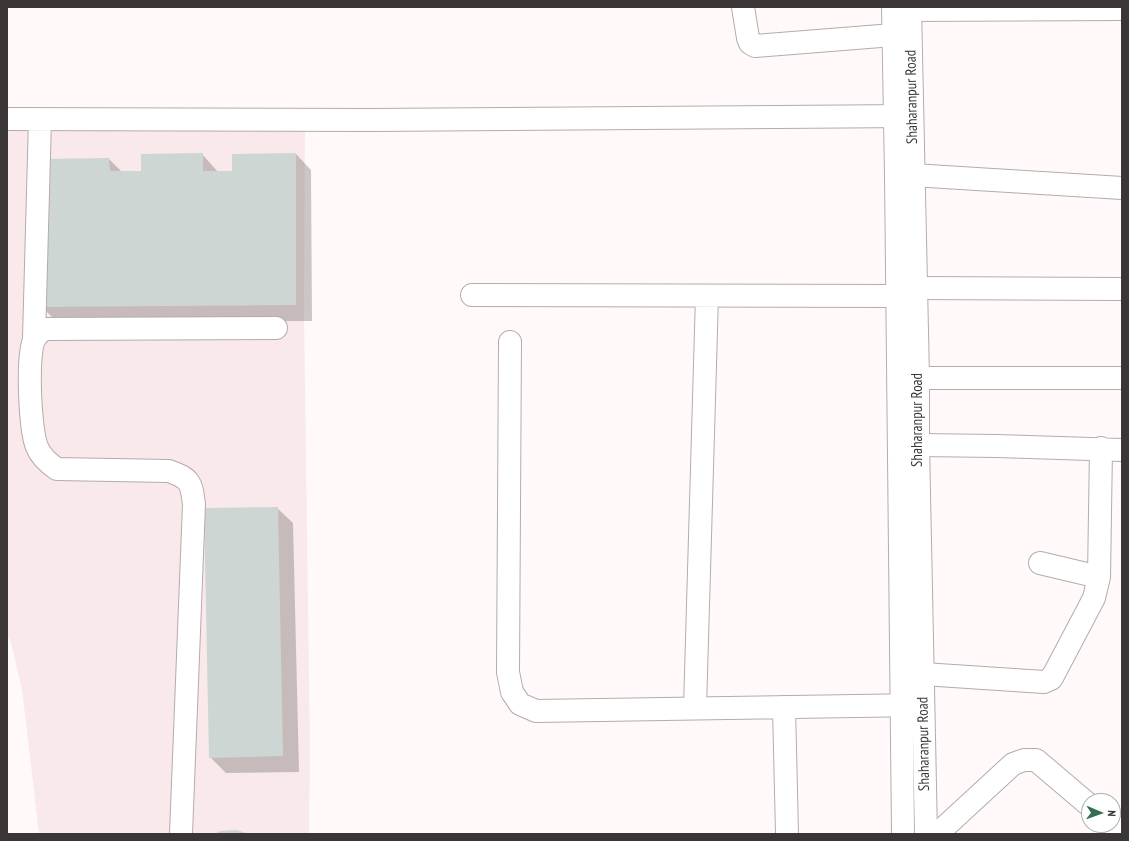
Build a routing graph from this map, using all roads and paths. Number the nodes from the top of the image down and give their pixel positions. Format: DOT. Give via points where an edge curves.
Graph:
graph roads {
  1 [pos="743,7"];
  2 [pos="904,8"];
  3 [pos="1122,9"];
  4 [pos="893,35"];
  5 [pos="904,116"];
  6 [pos="7,119"];
  7 [pos="40,119"];
  8 [pos="905,174"];
  9 [pos="1122,188"];
  10 [pos="1122,289"];
  11 [pos="907,292"];
  12 [pos="472,295"];
  13 [pos="707,296"];
  14 [pos="276,328"];
  15 [pos="34,338"];
  16 [pos="510,342"];
  17 [pos="918,378"];
  18 [pos="1122,378"];
  19 [pos="918,445"];
  20 [pos="1112,449"];
  21 [pos="1040,563"];
  22 [pos="1099,577"];
  23 [pos="923,674"];
  24 [pos="902,705"];
  25 [pos="923,705"];
  26 [pos="784,707"];
  27 [pos="695,708"];
  28 [pos="1081,798"];
  29 [pos="181,834"];
  30 [pos="787,834"];
  31 [pos="903,834"];
  32 [pos="926,834"];
  33 [pos="937,834"];
  1 -- 4 [label="street" via="748,38 755,46"];
  2 -- 3 [label="street"];
  2 -- 4 [label="street, Shaharanpur Road"];
  2 -- 5 [label="street, Shaharanpur Road"];
  4 -- 5 [label="street, Shaharanpur Road"];
  5 -- 7 [label="street" via="371,120"];
  5 -- 8 [label="street, Shaharanpur Road"];
  6 -- 7 [label="street"];
  7 -- 15 [label="street"];
  8 -- 9 [label="street"];
  8 -- 11 [label="street, Shaharanpur Road"];
  10 -- 11 [label="street"];
  11 -- 13 [label="street"];
  11 -- 17 [label="street, Shaharanpur Road"];
  11 -- 24 [label="street, Shaharanpur Road"];
  12 -- 13 [label="street"];
  13 -- 27 [label="street"];
  14 -- 15 [label="street" via="58,328 44,329"];
  15 -- 29 [label="street" via="30,360 32,430 45,461 57,469 169,471 184,476 192,487 194,504"];
  16 -- 27 [label="street" via="508,672 512,692 520,704 536,711"];
  17 -- 18 [label="street"];
  17 -- 19 [label="street, Shaharanpur Road"];
  19 -- 20 [label="street"];
  19 -- 23 [label="street, Shaharanpur Road"];
  20 -- 22 [label="street"];
  21 -- 22 [label="street"];
  22 -- 23 [label="street" via="1094,598 1051,679 1044,682"];
  23 -- 25 [label="street, Shaharanpur Road"];
  24 -- 25 [label="street"];
  24 -- 26 [label="street"];
  24 -- 31 [label="street, Shaharanpur Road"];
  25 -- 32 [label="street, Shaharanpur Road"];
  26 -- 27 [label="street"];
  26 -- 30 [label="street"];
  28 -- 33 [label="street" via="1036,760 1024,760 1013,764"];
}
